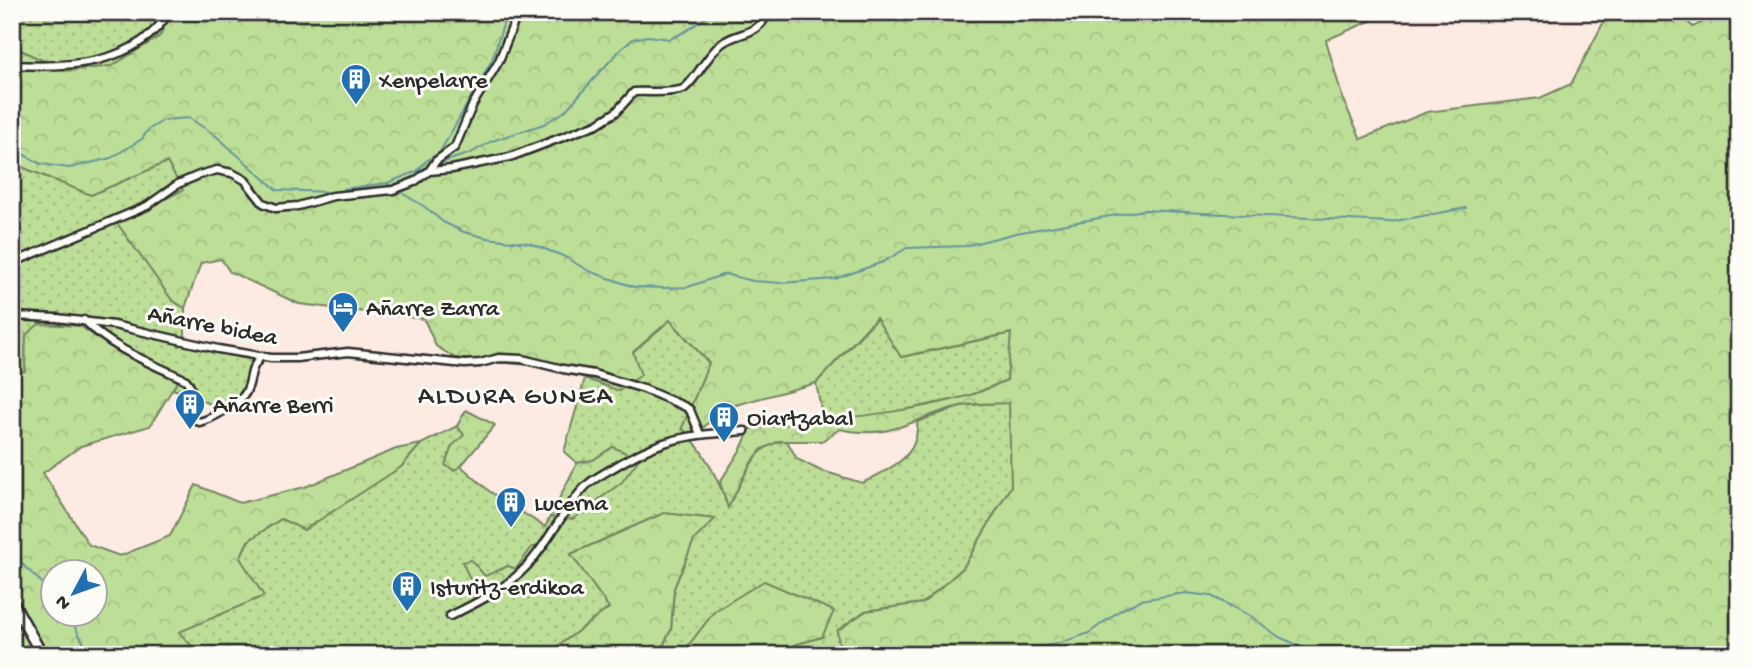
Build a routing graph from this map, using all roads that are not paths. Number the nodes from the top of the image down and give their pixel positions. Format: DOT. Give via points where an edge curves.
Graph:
graph roads {
  1 [pos="169,12"];
  2 [pos="518,12"];
  3 [pos="768,12"];
  4 [pos="12,65"];
  5 [pos="429,171"];
  6 [pos="12,263"];
  7 [pos="12,316"];
  8 [pos="84,320"];
  9 [pos="262,356"];
  10 [pos="745,431"];
  11 [pos="699,434"];
  12 [pos="12,601"];
  13 [pos="450,616"];
  14 [pos="42,655"];
  1 -- 4 [label="street" via="155,33 138,45 95,61 51,67"];
  2 -- 5 [label="street" via="499,61 473,104 455,147"];
  3 -- 5 [label="street" via="757,29 723,42 681,90 634,92 597,124 541,146 510,157"];
  5 -- 6 [label="street" via="393,190 276,208 263,203 246,180 217,170 178,184 147,206"];
  7 -- 8 [label="street, Añarre bidea"];
  8 -- 9 [label="street, Añarre bidea"];
  8 -- 9 [label="street" via="112,344 186,380 192,393 188,409 199,422 246,393 252,366"];
  9 -- 11 [label="street, Añarre bidea" via="298,358 348,352 465,364 522,359 644,389 690,410"];
  10 -- 11 [label="street"];
  11 -- 13 [label="street" via="658,443 584,487 528,566 500,590"];
  12 -- 14 [label="main road"];
}
